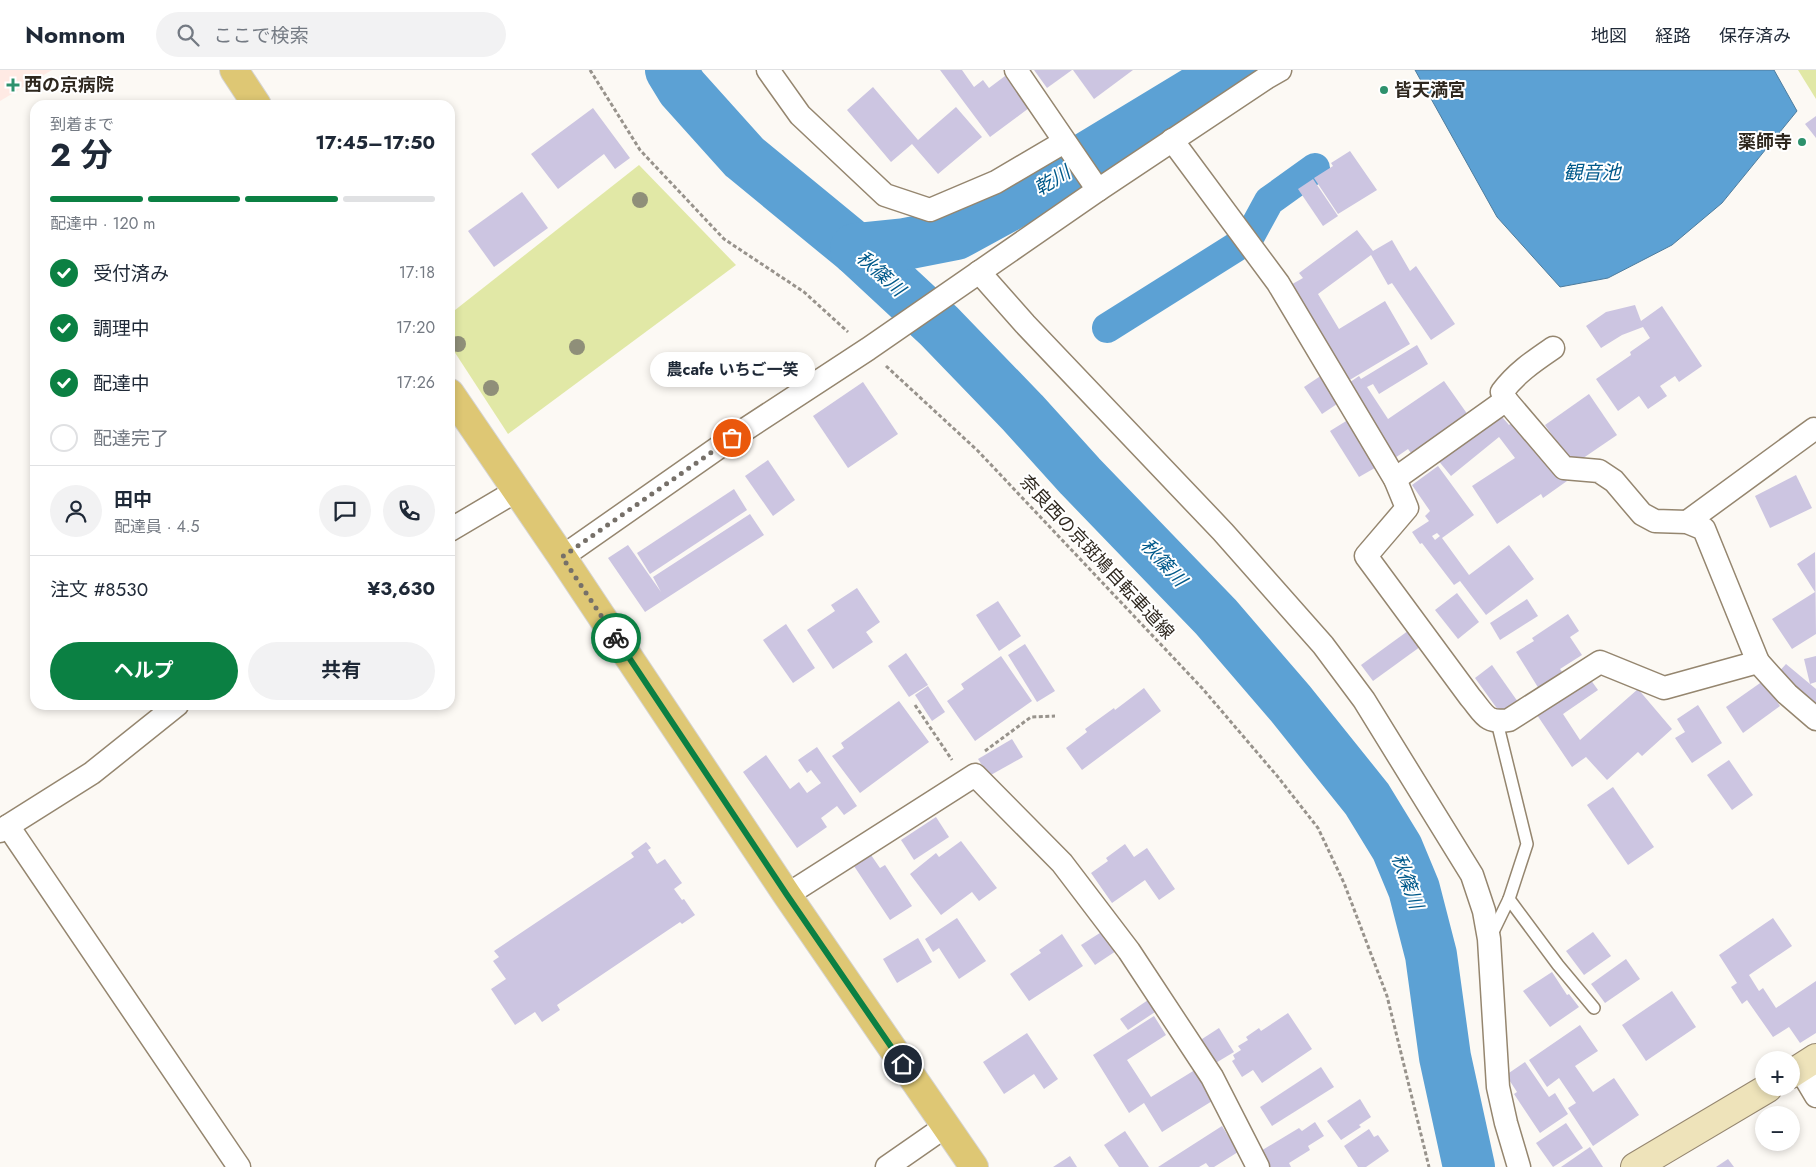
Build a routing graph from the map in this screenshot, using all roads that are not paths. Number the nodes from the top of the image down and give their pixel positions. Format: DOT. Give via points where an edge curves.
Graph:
graph roads {
  1 [pos="234,70"];
  2 [pos="768,70"];
  3 [pos="1016,70"];
  4 [pos="1280,70"];
  5 [pos="254,100"];
  6 [pos="1172,140"];
  7 [pos="1064,142"];
  8 [pos="1098,190"];
  9 [pos="979,272"];
  10 [pos="1553,348"];
  11 [pos="455,400"];
  12 [pos="1506,400"];
  13 [pos="1814,429"];
  14 [pos="1395,479"];
  15 [pos="516,491"];
  16 [pos="1687,522"];
  17 [pos="455,527"];
  18 [pos="562,557"];
  19 [pos="1758,662"];
  20 [pos="171,710"];
  21 [pos="1816,719"];
  22 [pos="1497,722"];
  23 [pos="4,828"];
  24 [pos="787,895"];
  25 [pos="1509,899"];
  26 [pos="1489,939"];
  27 [pos="1594,1008"];
  28 [pos="1802,1067"];
  29 [pos="1755,1096"];
  30 [pos="1816,1096"];
  31 [pos="946,1126"];
  32 [pos="239,1167"];
  33 [pos="888,1167"];
  34 [pos="974,1167"];
  35 [pos="1258,1167"];
  36 [pos="1519,1167"];
  37 [pos="1635,1167"];
  1 -- 5 [label="main road"];
  2 -- 7 [label="street" via="800,115 885,195 930,210 996,182"];
  3 -- 7 [label="street"];
  4 -- 6 [label="street"];
  6 -- 8 [label="street"];
  6 -- 14 [label="street" via="1278,283"];
  7 -- 8 [label="street"];
  8 -- 9 [label="street"];
  9 -- 18 [label="street"];
  9 -- 26 [label="street" via="1223,532 1323,645 1364,700 1472,875"];
  10 -- 12 [label="street" via="1525,367 1508,384 1502,392"];
  11 -- 15 [label="main road"];
  12 -- 14 [label="street"];
  12 -- 16 [label="street" via="1564,468 1599,471 1614,481 1642,514 1656,521"];
  13 -- 16 [label="street"];
  14 -- 22 [label="street" via="1407,508 1366,556 1470,697 1488,719"];
  15 -- 17 [label="street"];
  15 -- 18 [label="main road"];
  16 -- 19 [label="street" via="1704,529"];
  18 -- 24 [label="main road"];
  19 -- 21 [label="street"];
  19 -- 22 [label="street" via="1664,688 1600,662 1508,720"];
  20 -- 23 [label="street" via="92,773"];
  22 -- 25 [label="lane" via="1527,844"];
  23 -- 32 [label="street"];
  24 -- 31 [label="main road"];
  24 -- 35 [label="street" via="975,775 1062,863 1130,951 1212,1077"];
  25 -- 26 [label="lane"];
  25 -- 27 [label="lane"];
  26 -- 36 [label="street" via="1498,1087"];
  28 -- 30 [label="street"];
  29 -- 37 [label="main road"];
  31 -- 33 [label="street"];
  31 -- 34 [label="main road"];
}
